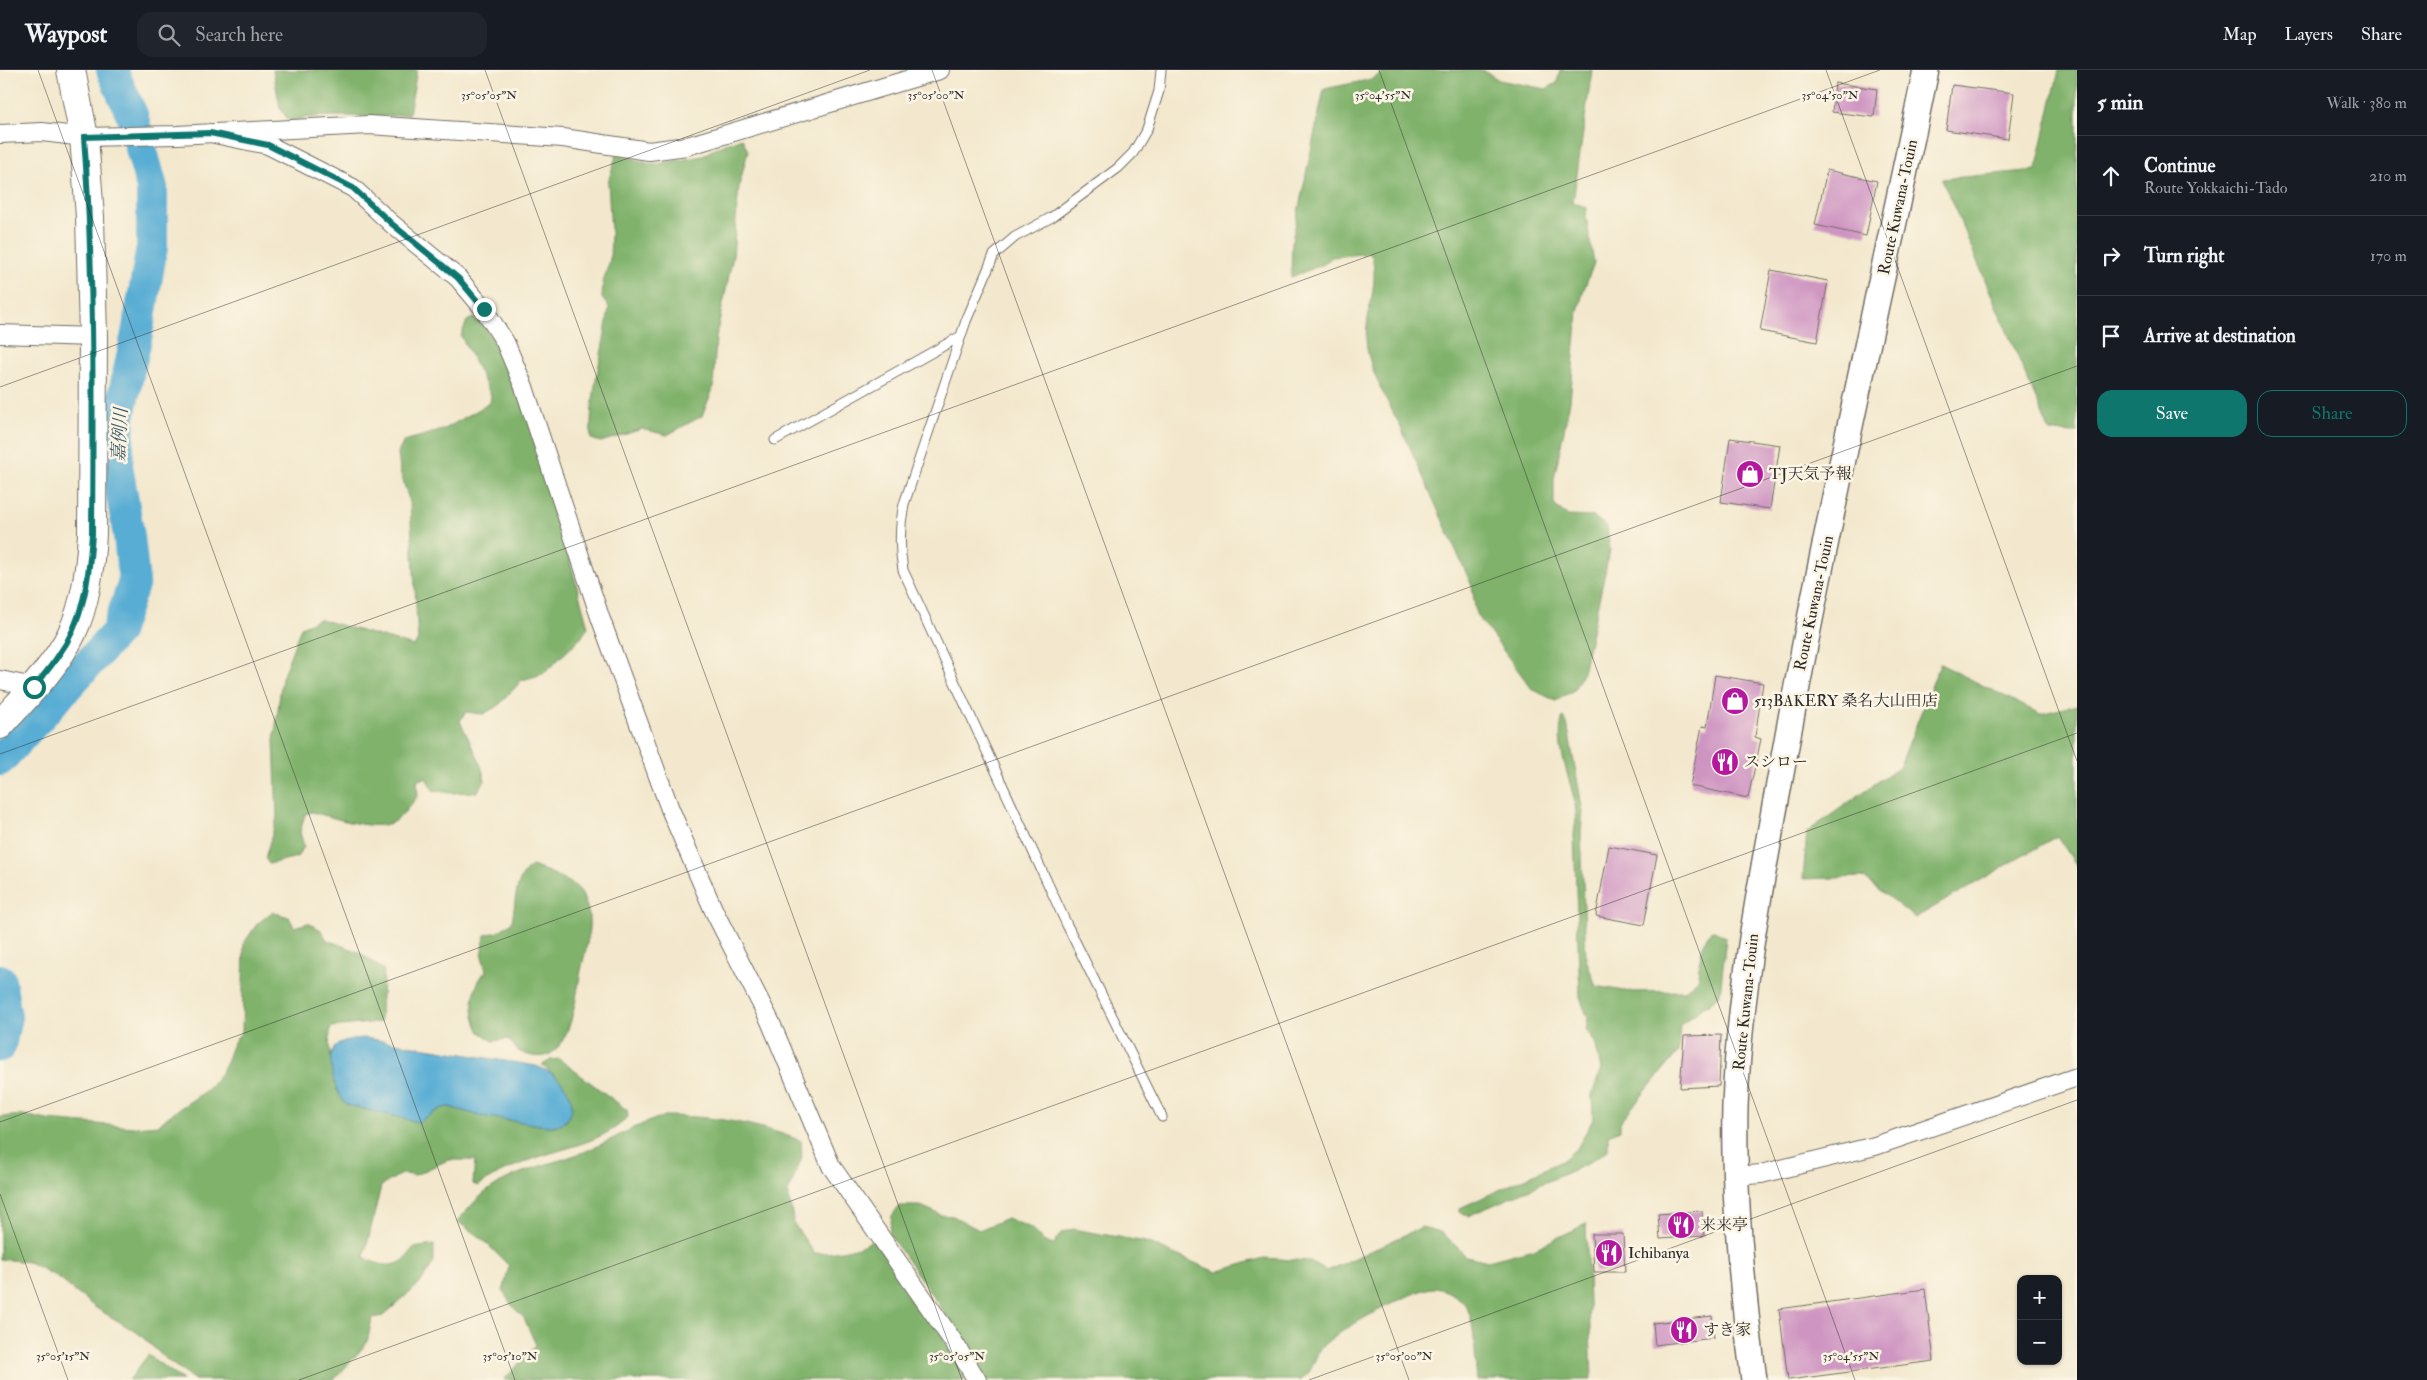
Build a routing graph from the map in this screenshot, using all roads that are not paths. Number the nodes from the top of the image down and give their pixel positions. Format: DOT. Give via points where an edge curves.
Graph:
graph roads {
  1 [pos="72,70"];
  2 [pos="940,70"];
  3 [pos="1161,70"];
  4 [pos="1926,70"];
  5 [pos="210,133"];
  6 [pos="0,134"];
  7 [pos="84,137"];
  8 [pos="0,334"];
  9 [pos="961,336"];
  10 [pos="94,337"];
  11 [pos="776,440"];
  12 [pos="0,680"];
  13 [pos="34,687"];
  14 [pos="0,725"];
  15 [pos="2077,1078"];
  16 [pos="1162,1117"];
  17 [pos="1736,1176"];
  18 [pos="977,1380"];
  19 [pos="1754,1380"];
  1 -- 7 [label="main road"];
  2 -- 5 [label="street" via="686,146 649,151 563,138 369,125"];
  3 -- 9 [label="lane" via="1159,91 1147,130 1133,153 1052,217 1015,237 994,255"];
  4 -- 17 [label="main road, Route Kuwana-Touin" via="1798,676 1752,935 1735,1106"];
  5 -- 7 [label="street"];
  5 -- 18 [label="street" via="268,145 353,188 458,278 484,309 504,342 524,387 600,617 670,809 714,911 770,1021 831,1166"];
  6 -- 7 [label="street" via="42,132"];
  7 -- 10 [label="main road"];
  8 -- 10 [label="street"];
  9 -- 11 [label="lane"];
  9 -- 16 [label="lane" via="904,504 899,530 903,570 1067,925"];
  10 -- 13 [label="main road" via="90,566 80,613 71,635"];
  12 -- 13 [label="street"];
  13 -- 14 [label="main road"];
  15 -- 17 [label="street" via="1875,1146 1761,1174"];
  17 -- 19 [label="main road, Route Kuwana-Touin"];
}
